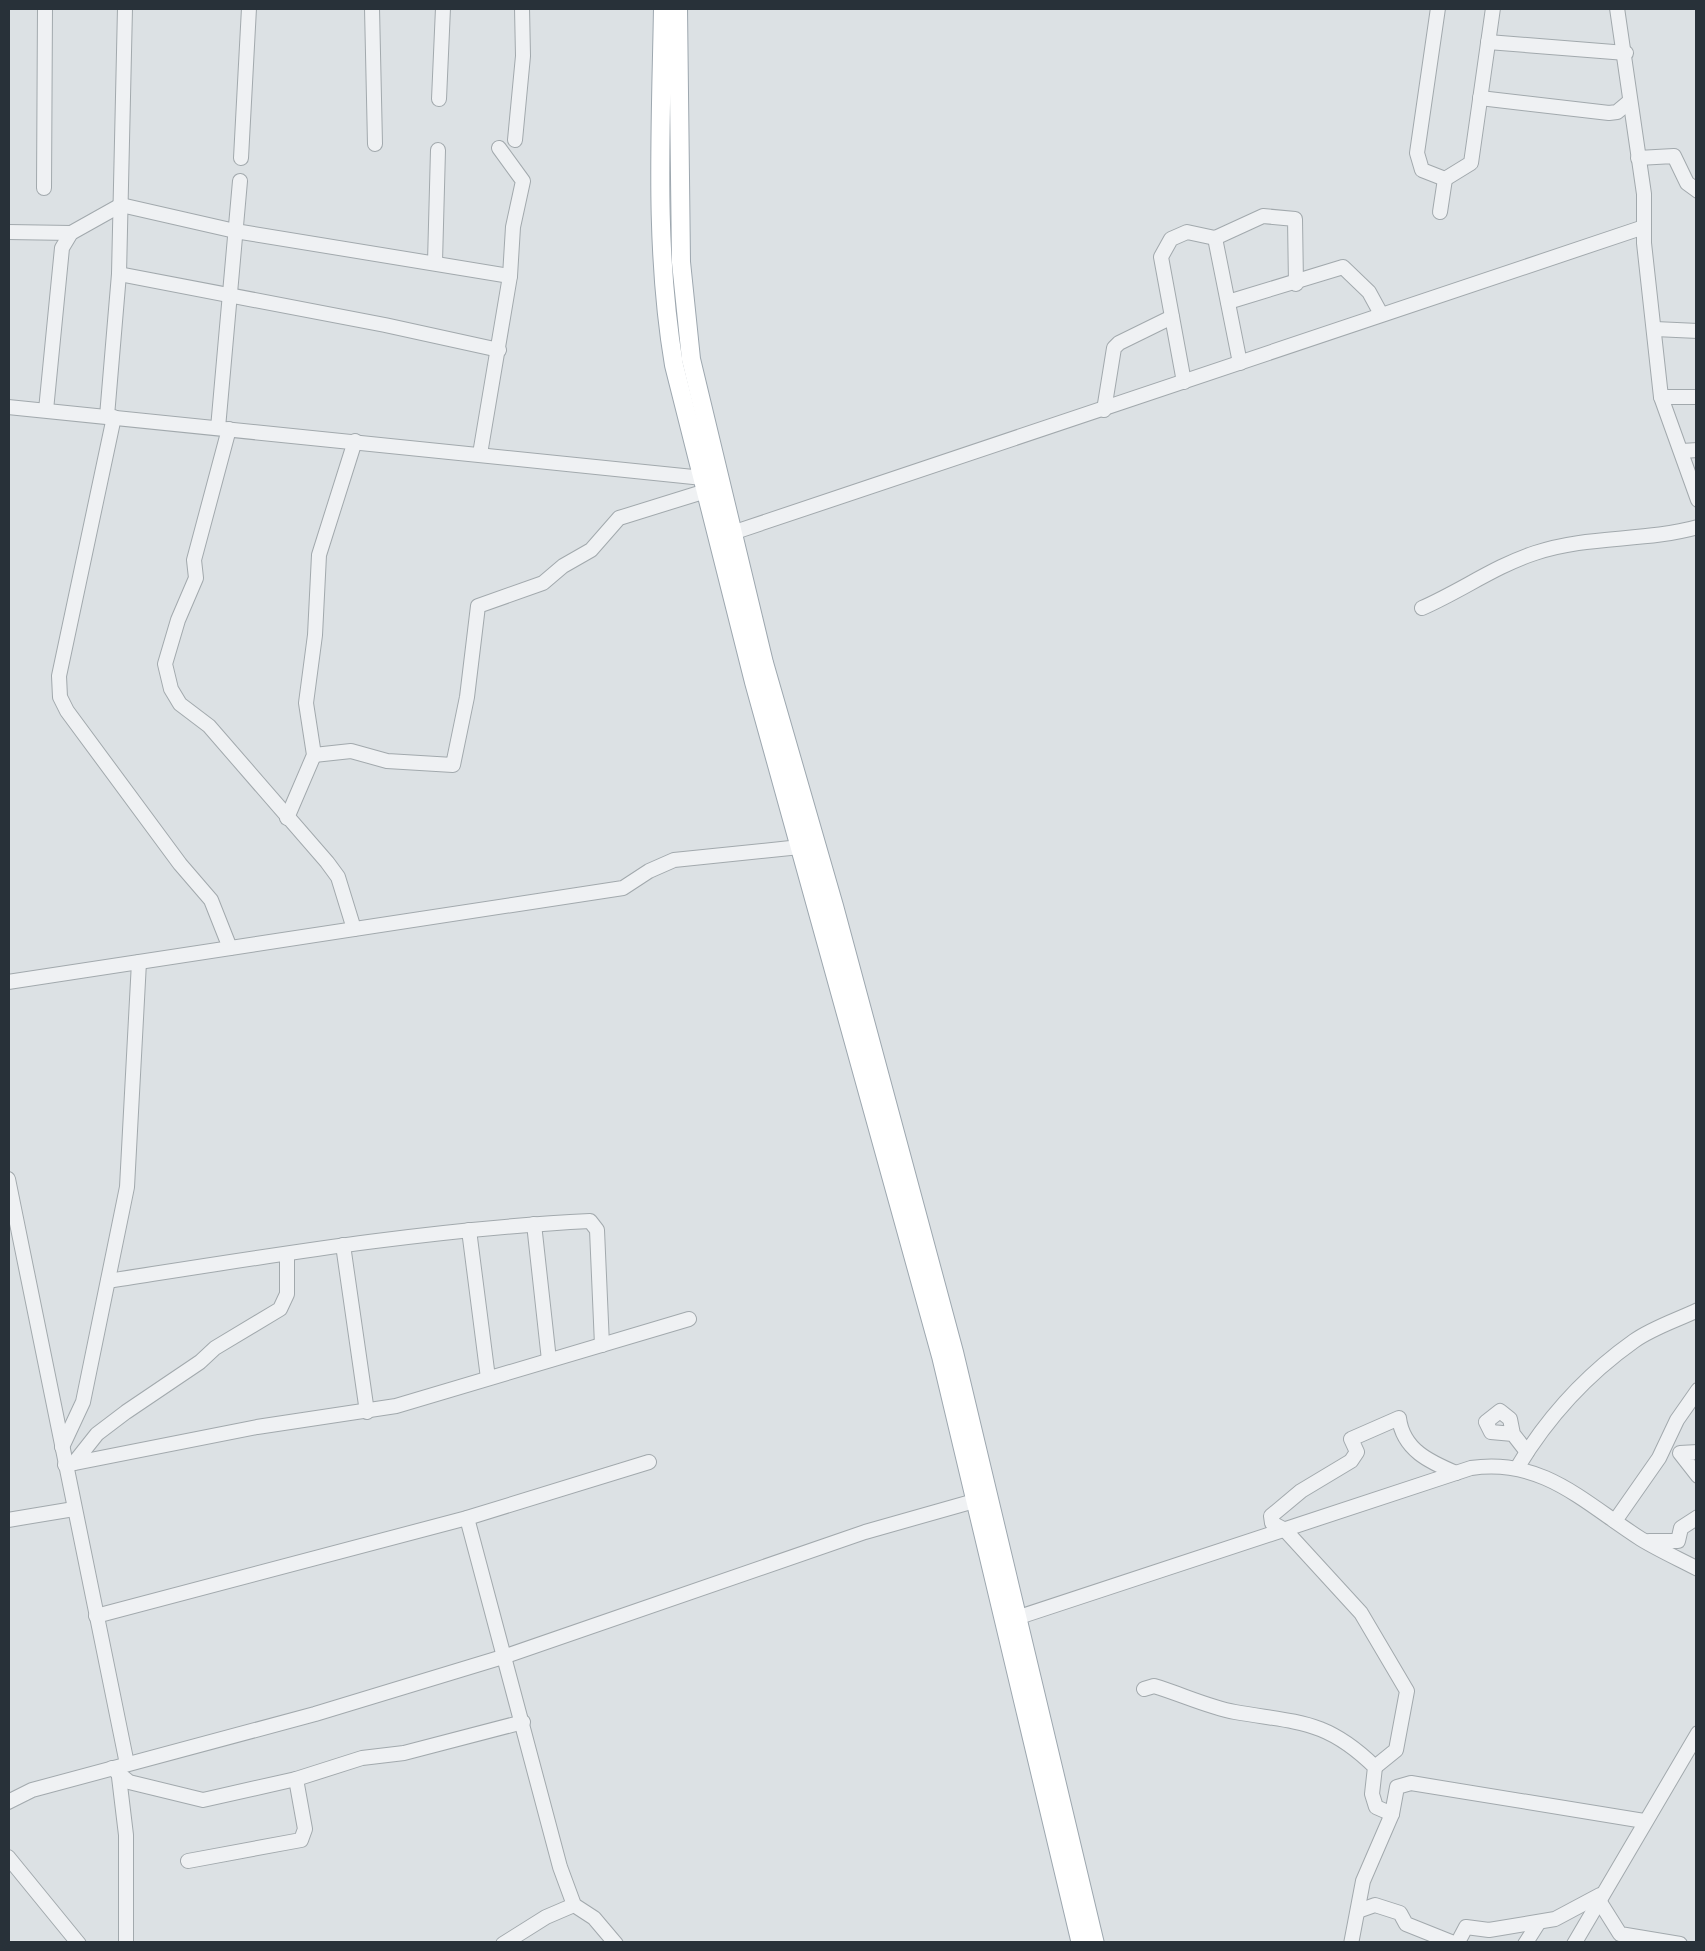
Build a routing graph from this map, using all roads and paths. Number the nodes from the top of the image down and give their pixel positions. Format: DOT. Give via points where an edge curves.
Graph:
graph roads {
  1 [pos="45,8"];
  2 [pos="125,8"];
  3 [pos="249,8"];
  4 [pos="372,8"];
  5 [pos="442,8"];
  6 [pos="522,8"];
  7 [pos="662,8"];
  8 [pos="678,8"];
  9 [pos="1438,8"];
  10 [pos="1493,8"];
  11 [pos="1618,8"];
  12 [pos="1488,42"];
  13 [pos="1626,54"];
  14 [pos="1480,98"];
  15 [pos="439,100"];
  16 [pos="1629,105"];
  17 [pos="515,140"];
  18 [pos="375,144"];
  19 [pos="500,148"];
  20 [pos="438,150"];
  21 [pos="241,158"];
  22 [pos="1638,158"];
  23 [pos="1445,179"];
  24 [pos="240,181"];
  25 [pos="44,188"];
  26 [pos="1698,191"];
  27 [pos="122,201"];
  28 [pos="1440,212"];
  29 [pos="1644,227"];
  30 [pos="235,231"];
  31 [pos="8,232"];
  32 [pos="70,233"];
  33 [pos="1215,238"];
  34 [pos="435,262"];
  35 [pos="119,274"];
  36 [pos="510,276"];
  37 [pos="1296,284"];
  38 [pos="230,294"];
  39 [pos="1228,302"];
  40 [pos="1381,314"];
  41 [pos="1172,317"];
  42 [pos="1654,329"];
  43 [pos="1698,331"];
  44 [pos="499,350"];
  45 [pos="1240,363"];
  46 [pos="1184,382"];
  47 [pos="1698,397"];
  48 [pos="1661,398"];
  49 [pos="8,406"];
  50 [pos="46,410"];
  51 [pos="1104,410"];
  52 [pos="111,417"];
  53 [pos="223,428"];
  54 [pos="355,442"];
  55 [pos="1690,450"];
  56 [pos="480,454"];
  57 [pos="705,485"];
  58 [pos="1698,500"];
  59 [pos="1698,527"];
  60 [pos="732,534"];
  61 [pos="1422,608"];
  62 [pos="314,755"];
  63 [pos="287,818"];
  64 [pos="800,847"];
  65 [pos="354,929"];
  66 [pos="230,948"];
  67 [pos="139,962"];
  68 [pos="8,982"];
  69 [pos="8,1179"];
  70 [pos="534,1224"];
  71 [pos="470,1230"];
  72 [pos="343,1245"];
  73 [pos="287,1254"];
  74 [pos="108,1281"];
  75 [pos="1698,1310"];
  76 [pos="689,1319"];
  77 [pos="602,1345"];
  78 [pos="549,1360"];
  79 [pos="488,1378"];
  80 [pos="1698,1390"];
  81 [pos="367,1412"];
  82 [pos="1513,1434"];
  83 [pos="62,1448"];
  84 [pos="1527,1452"];
  85 [pos="1698,1452"];
  86 [pos="649,1462"];
  87 [pos="70,1464"];
  88 [pos="1517,1468"];
  89 [pos="1456,1472"];
  90 [pos="1698,1476"];
  91 [pos="981,1498"];
  92 [pos="74,1510"];
  93 [pos="1698,1517"];
  94 [pos="468,1518"];
  95 [pos="8,1520"];
  96 [pos="1615,1521"];
  97 [pos="1286,1530"];
  98 [pos="1644,1541"];
  99 [pos="1698,1570"];
  100 [pos="96,1616"];
  101 [pos="1016,1618"];
  102 [pos="506,1656"];
  103 [pos="1144,1689"];
  104 [pos="523,1722"];
  105 [pos="1698,1732"];
  106 [pos="1375,1766"];
  107 [pos="119,1770"];
  108 [pos="296,1779"];
  109 [pos="8,1790"];
  110 [pos="32,1790"];
  111 [pos="8,1802"];
  112 [pos="1392,1814"];
  113 [pos="1644,1822"];
  114 [pos="8,1857"];
  115 [pos="188,1861"];
  116 [pos="1599,1897"];
  117 [pos="574,1904"];
  118 [pos="1358,1911"];
  119 [pos="1539,1922"];
  120 [pos="1620,1939"];
  121 [pos="1088,1943"];
  122 [pos="79,1944"];
  123 [pos="126,1944"];
  124 [pos="503,1944"];
  125 [pos="616,1944"];
  126 [pos="1350,1944"];
  127 [pos="1456,1944"];
  128 [pos="1526,1944"];
  129 [pos="1574,1944"];
  130 [pos="1680,1944"];
  1 -- 25 [label="street"];
  2 -- 27 [label="street"];
  3 -- 21 [label="street"];
  4 -- 18 [label="street"];
  5 -- 15 [label="street"];
  6 -- 17 [label="street"];
  7 -- 57 [label="main road" via="666,314"];
  8 -- 60 [label="main road" via="686,334"];
  9 -- 23 [label="street" via="1417,153 1422,170"];
  10 -- 12 [label="street"];
  11 -- 13 [label="street"];
  12 -- 13 [label="street"];
  12 -- 14 [label="street"];
  13 -- 16 [label="street"];
  14 -- 16 [label="street" via="1609,113"];
  14 -- 23 [label="street" via="1470,162"];
  16 -- 22 [label="street"];
  19 -- 36 [label="street" via="523,181"];
  20 -- 34 [label="street"];
  22 -- 26 [label="street" via="1674,156"];
  22 -- 29 [label="street"];
  23 -- 28 [label="street"];
  24 -- 30 [label="street"];
  27 -- 30 [label="street"];
  27 -- 32 [label="street"];
  27 -- 35 [label="street"];
  29 -- 40 [label="street"];
  29 -- 42 [label="street"];
  30 -- 34 [label="street"];
  30 -- 38 [label="street"];
  31 -- 32 [label="street"];
  32 -- 50 [label="street" via="60,258"];
  33 -- 37 [label="street" via="1263,216 1295,219"];
  33 -- 39 [label="street"];
  33 -- 41 [label="street" via="1187,232 1164,246"];
  34 -- 36 [label="street"];
  35 -- 38 [label="street"];
  35 -- 52 [label="street"];
  36 -- 44 [label="street"];
  37 -- 39 [label="street"];
  37 -- 40 [label="street" via="1343,267"];
  38 -- 44 [label="street"];
  38 -- 53 [label="street"];
  39 -- 45 [label="street"];
  40 -- 45 [label="street"];
  41 -- 46 [label="street"];
  41 -- 51 [label="street" via="1114,348"];
  42 -- 43 [label="street"];
  42 -- 48 [label="street"];
  44 -- 56 [label="street"];
  45 -- 46 [label="street"];
  46 -- 51 [label="street"];
  47 -- 48 [label="street"];
  48 -- 55 [label="street" via="1671,430"];
  49 -- 50 [label="street"];
  50 -- 52 [label="street"];
  51 -- 60 [label="street"];
  52 -- 53 [label="street"];
  52 -- 66 [label="street" via="60,697 212,900"];
  53 -- 54 [label="street"];
  53 -- 63 [label="street" via="194,560 196,578 166,676 180,704 209,726"];
  54 -- 56 [label="street"];
  54 -- 62 [label="street" via="319,555 306,704"];
  55 -- 58 [label="street"];
  56 -- 57 [label="street"];
  57 -- 62 [label="street" via="619,518 590,550 543,582 478,606 454,765 350,752"];
  57 -- 64 [label="main road"];
  59 -- 61 [label="street" via="1537,552"];
  60 -- 91 [label="main road" via="949,1333"];
  62 -- 63 [label="street"];
  63 -- 65 [label="street" via="338,876"];
  64 -- 65 [label="street" via="674,860 623,888"];
  64 -- 91 [label="main road"];
  65 -- 66 [label="street"];
  66 -- 67 [label="street"];
  67 -- 68 [label="street"];
  67 -- 74 [label="street" via="127,1186"];
  69 -- 83 [label="street"];
  70 -- 71 [label="street"];
  70 -- 77 [label="street" via="594,1223 598,1230"];
  70 -- 78 [label="street"];
  71 -- 72 [label="street"];
  71 -- 79 [label="street"];
  72 -- 73 [label="street"];
  72 -- 81 [label="street"];
  73 -- 74 [label="street"];
  73 -- 87 [label="street" via="287,1294 280,1309 126,1412"];
  74 -- 83 [label="street" via="83,1402"];
  75 -- 84 [label="street" via="1636,1340 1564,1402"];
  76 -- 77 [label="street"];
  77 -- 78 [label="street"];
  78 -- 79 [label="street"];
  79 -- 81 [label="street"];
  80 -- 96 [label="street"];
  81 -- 87 [label="street"];
  82 -- 84 [label="street"];
  83 -- 87 [label="street"];
  84 -- 88 [label="street"];
  85 -- 90 [label="street" via="1680,1453"];
  86 -- 94 [label="street"];
  87 -- 92 [label="street"];
  88 -- 89 [label="street" via="1496,1464"];
  88 -- 96 [label="street" via="1558,1482"];
  89 -- 97 [label="street"];
  89 -- 97 [label="street" via="1423,1459 1399,1418 1351,1439 1357,1452 1351,1461 1301,1491"];
  91 -- 101 [label="main road"];
  91 -- 102 [label="street"];
  91 -- 121 [label="main road"];
  92 -- 95 [label="street"];
  92 -- 100 [label="street"];
  93 -- 98 [label="street" via="1682,1528 1678,1541"];
  94 -- 100 [label="street"];
  94 -- 102 [label="street"];
  96 -- 98 [label="street"];
  97 -- 101 [label="street"];
  97 -- 106 [label="street" via="1361,1613 1407,1691 1396,1750"];
  98 -- 99 [label="street"];
  100 -- 107 [label="street"];
  101 -- 121 [label="main road"];
  102 -- 104 [label="street"];
  102 -- 107 [label="street"];
  103 -- 106 [label="street" via="1316,1725"];
  104 -- 108 [label="street"];
  104 -- 117 [label="street"];
  105 -- 113 [label="street"];
  106 -- 112 [label="street" via="1376,1808"];
  107 -- 108 [label="street" via="148,1788 203,1800"];
  107 -- 110 [label="street"];
  107 -- 123 [label="street"];
  108 -- 115 [label="street" via="301,1840"];
  109 -- 110 [label="street"];
  110 -- 111 [label="street"];
  112 -- 113 [label="street" via="1398,1787 1411,1783"];
  112 -- 118 [label="street" via="1363,1881"];
  113 -- 116 [label="street"];
  114 -- 122 [label="street"];
  116 -- 119 [label="street"];
  116 -- 120 [label="street"];
  116 -- 129 [label="street"];
  117 -- 124 [label="street"];
  117 -- 125 [label="street"];
  118 -- 126 [label="street"];
  118 -- 127 [label="street" via="1375,1906 1400,1912 1406,1924"];
  119 -- 127 [label="street" via="1466,1927"];
  119 -- 128 [label="street"];
  120 -- 130 [label="street"];
}
